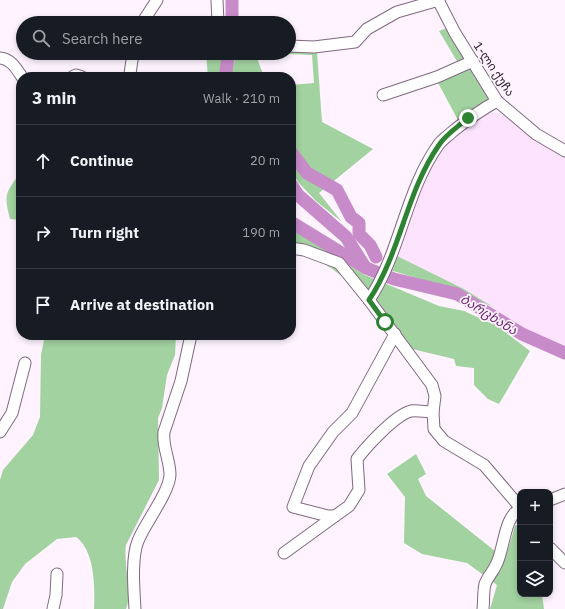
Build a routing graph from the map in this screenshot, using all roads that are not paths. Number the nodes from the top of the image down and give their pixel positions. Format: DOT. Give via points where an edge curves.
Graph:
graph roads {
  1 [pos="157,0"];
  2 [pos="217,0"];
  3 [pos="438,0"];
  4 [pos="147,16"];
  5 [pos="218,16"];
  6 [pos="296,46"];
  7 [pos="0,58"];
  8 [pos="132,60"];
  9 [pos="473,61"];
  10 [pos="18,72"];
  11 [pos="129,72"];
  12 [pos="383,95"];
  13 [pos="497,101"];
  14 [pos="565,151"];
  15 [pos="296,249"];
  16 [pos="369,300"];
  17 [pos="395,334"];
  18 [pos="190,340"];
  19 [pos="25,363"];
  20 [pos="433,412"];
  21 [pos="0,432"];
  22 [pos="565,494"];
  23 [pos="553,499"];
  24 [pos="517,504"];
  25 [pos="517,510"];
  26 [pos="335,516"];
  27 [pos="553,551"];
  28 [pos="284,553"];
  29 [pos="565,563"];
  30 [pos="57,574"];
  31 [pos="53,609"];
  32 [pos="135,609"];
  33 [pos="483,609"];
  1 -- 4 [label="street"];
  2 -- 5 [label="street"];
  3 -- 6 [label="street" via="397,12 367,29 354,42 314,47"];
  3 -- 9 [label="street, 1-ლი ქუჩა"];
  7 -- 10 [label="street" via="5,59"];
  8 -- 11 [label="street"];
  9 -- 12 [label="street" via="437,77"];
  9 -- 13 [label="street, 1-ლი ქუჩა"];
  13 -- 14 [label="street, 1-ლი ქუჩა" via="536,134"];
  13 -- 16 [label="street" via="468,118 439,143 419,180 380,284"];
  15 -- 16 [label="street" via="339,263"];
  16 -- 17 [label="street"];
  17 -- 20 [label="street" via="432,385 435,396"];
  17 -- 26 [label="street" via="352,414 333,432 309,466 293,507"];
  18 -- 32 [label="street" via="182,381 163,438 170,474 167,486 137,542 133,581"];
  19 -- 21 [label="street" via="12,413"];
  20 -- 24 [label="street" via="434,428 444,441 484,466"];
  20 -- 26 [label="street" via="411,411 397,419 366,448 357,459 359,490 349,506"];
  22 -- 23 [label="street"];
  25 -- 33 [label="street" via="485,585"];
  26 -- 28 [label="street"];
  27 -- 29 [label="street"];
  30 -- 31 [label="street"];
}
